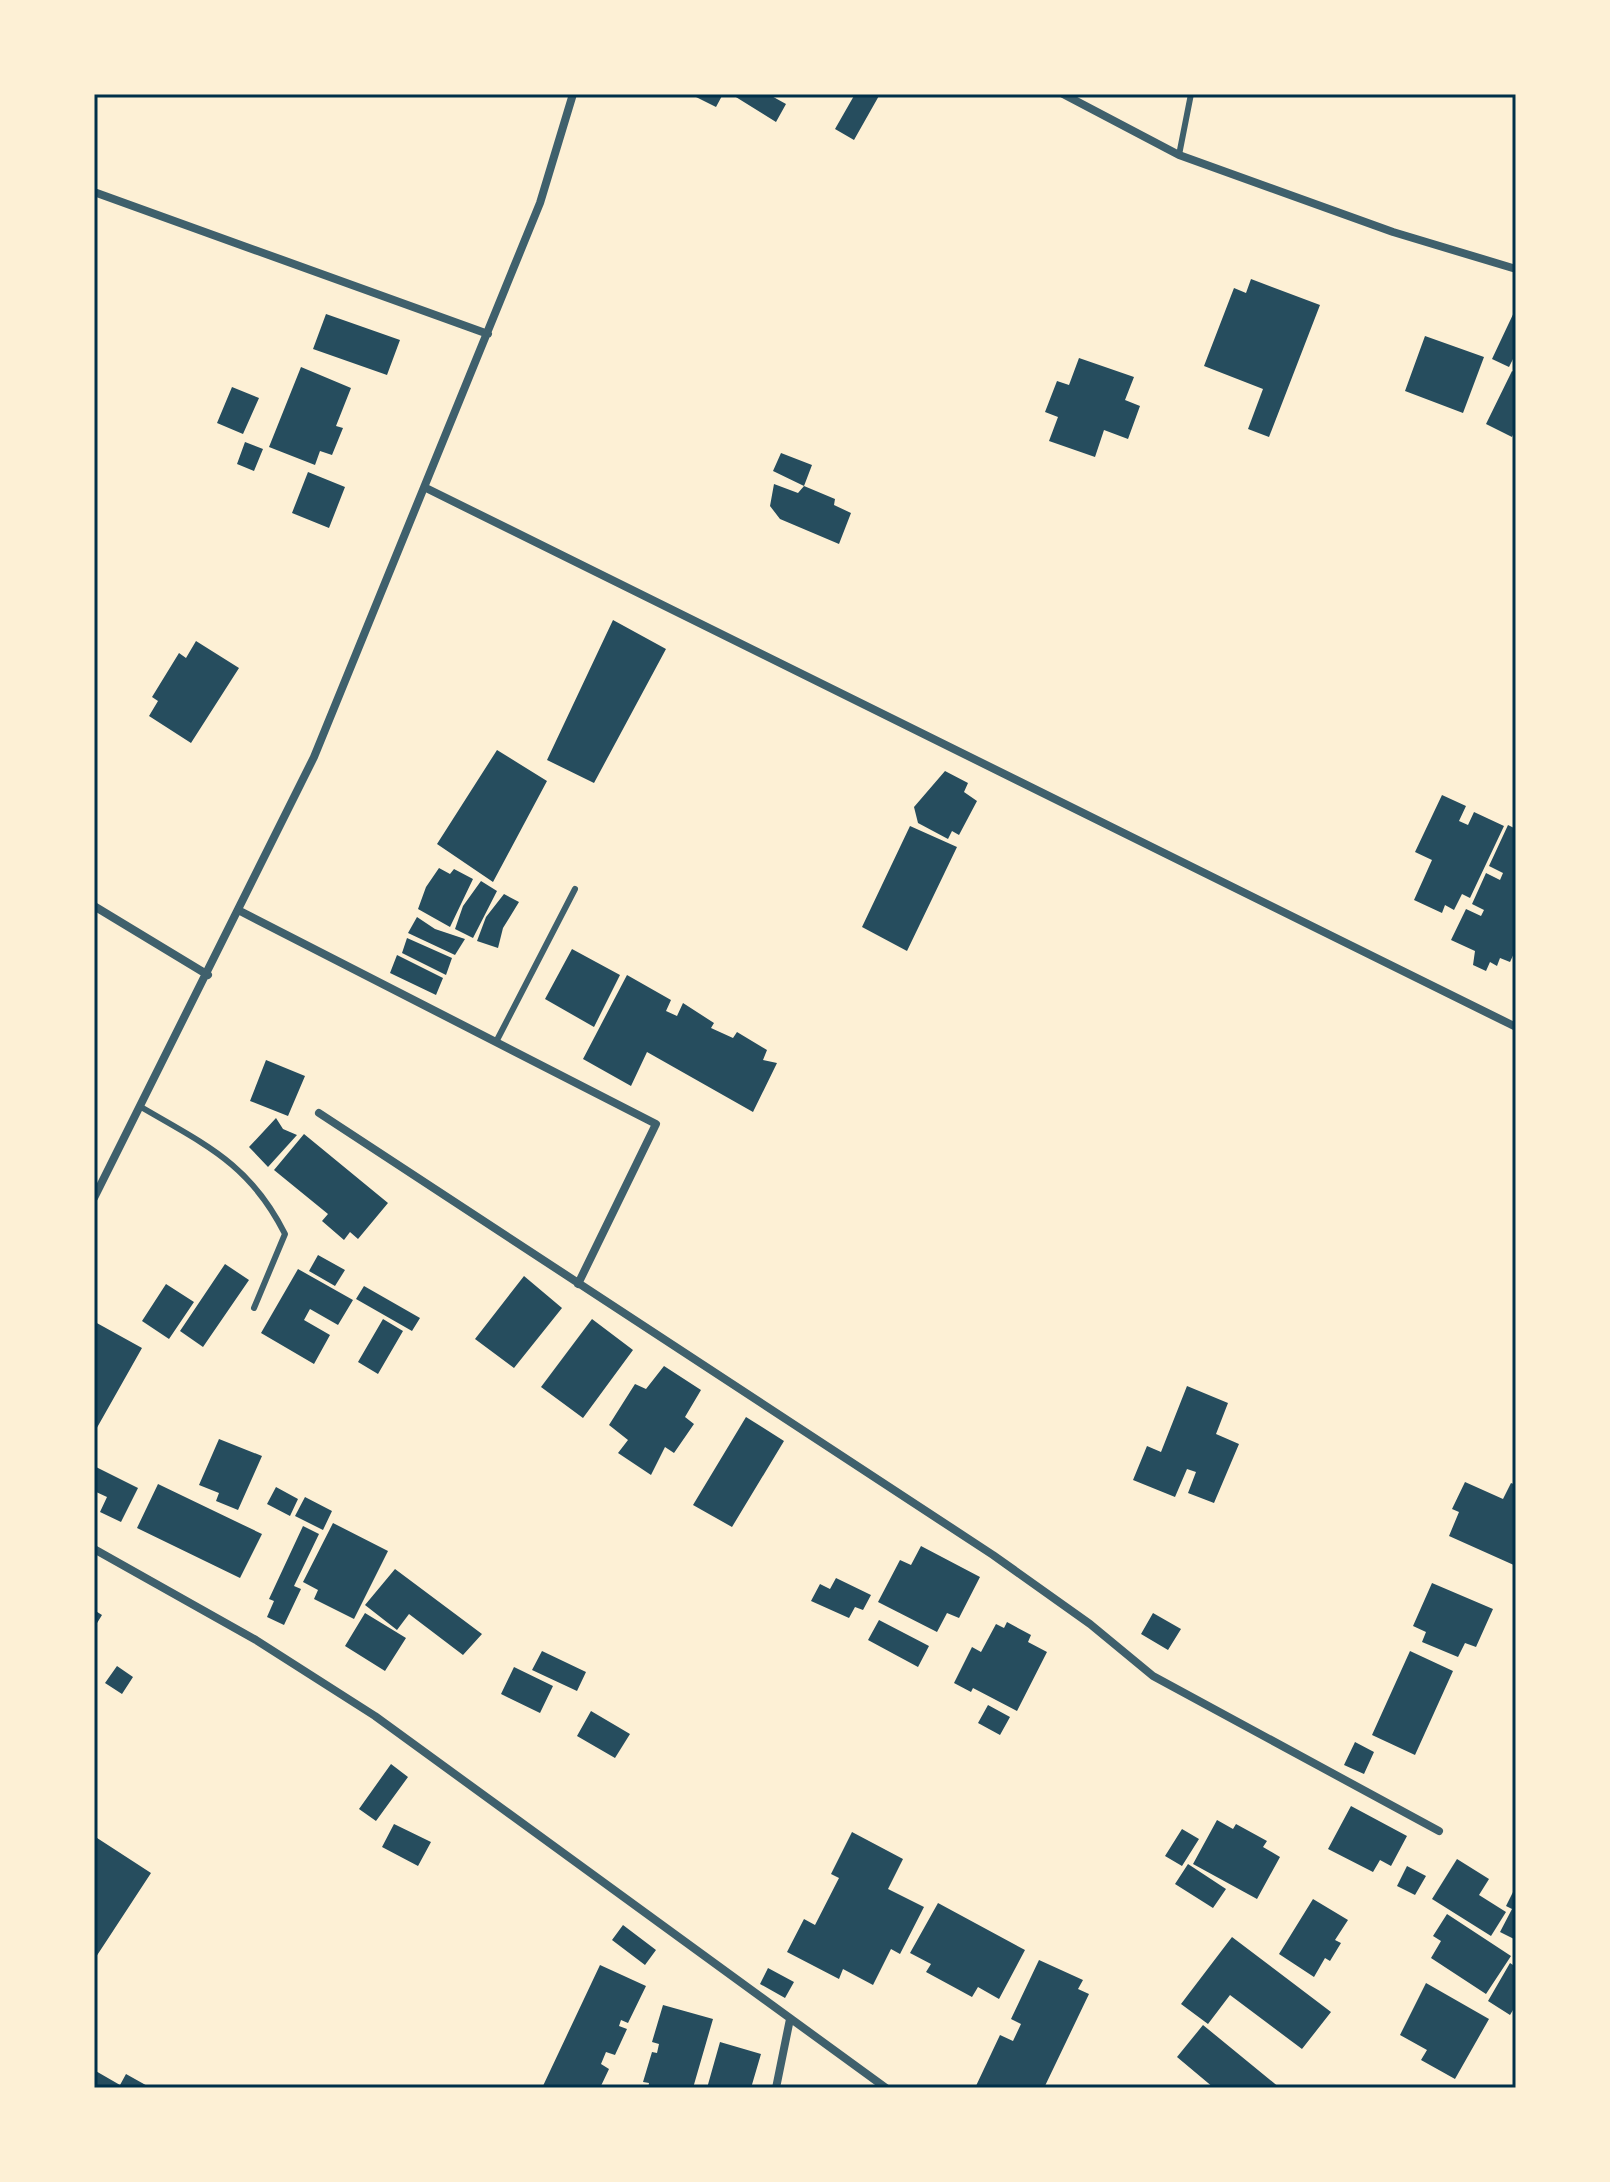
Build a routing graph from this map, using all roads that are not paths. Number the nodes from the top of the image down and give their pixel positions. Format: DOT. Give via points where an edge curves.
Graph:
graph roads {
  1 [pos="573,94"];
  2 [pos="1063,94"];
  3 [pos="1191,94"];
  4 [pos="1179,155"];
  5 [pos="94,192"];
  6 [pos="1516,269"];
  7 [pos="488,334"];
  8 [pos="426,488"];
  9 [pos="575,889"];
  10 [pos="94,906"];
  11 [pos="240,911"];
  12 [pos="208,975"];
  13 [pos="1516,1027"];
  14 [pos="496,1042"];
  15 [pos="141,1107"];
  16 [pos="319,1113"];
  17 [pos="94,1198"];
  18 [pos="578,1284"];
  19 [pos="254,1308"];
  20 [pos="94,1549"];
  21 [pos="1439,1831"];
  22 [pos="790,2019"];
  23 [pos="776,2088"];
  24 [pos="886,2088"];
  1 -- 7 [label="street" via="540,203"];
  2 -- 4 [label="street"];
  3 -- 4 [label="lane"];
  4 -- 6 [label="street" via="1393,232"];
  5 -- 7 [label="street"];
  7 -- 8 [label="street"];
  8 -- 11 [label="street" via="314,757"];
  8 -- 13 [label="street"];
  9 -- 14 [label="lane"];
  10 -- 12 [label="street"];
  11 -- 12 [label="street"];
  11 -- 14 [label="street"];
  12 -- 15 [label="street"];
  14 -- 18 [label="street" via="656,1124"];
  15 -- 17 [label="street"];
  15 -- 19 [label="lane" via="231,1160 270,1204 285,1234"];
  16 -- 18 [label="street"];
  18 -- 21 [label="street" via="993,1555 1153,1676"];
  20 -- 22 [label="street" via="256,1640 375,1716"];
  22 -- 23 [label="street"];
  22 -- 24 [label="street"];
}
